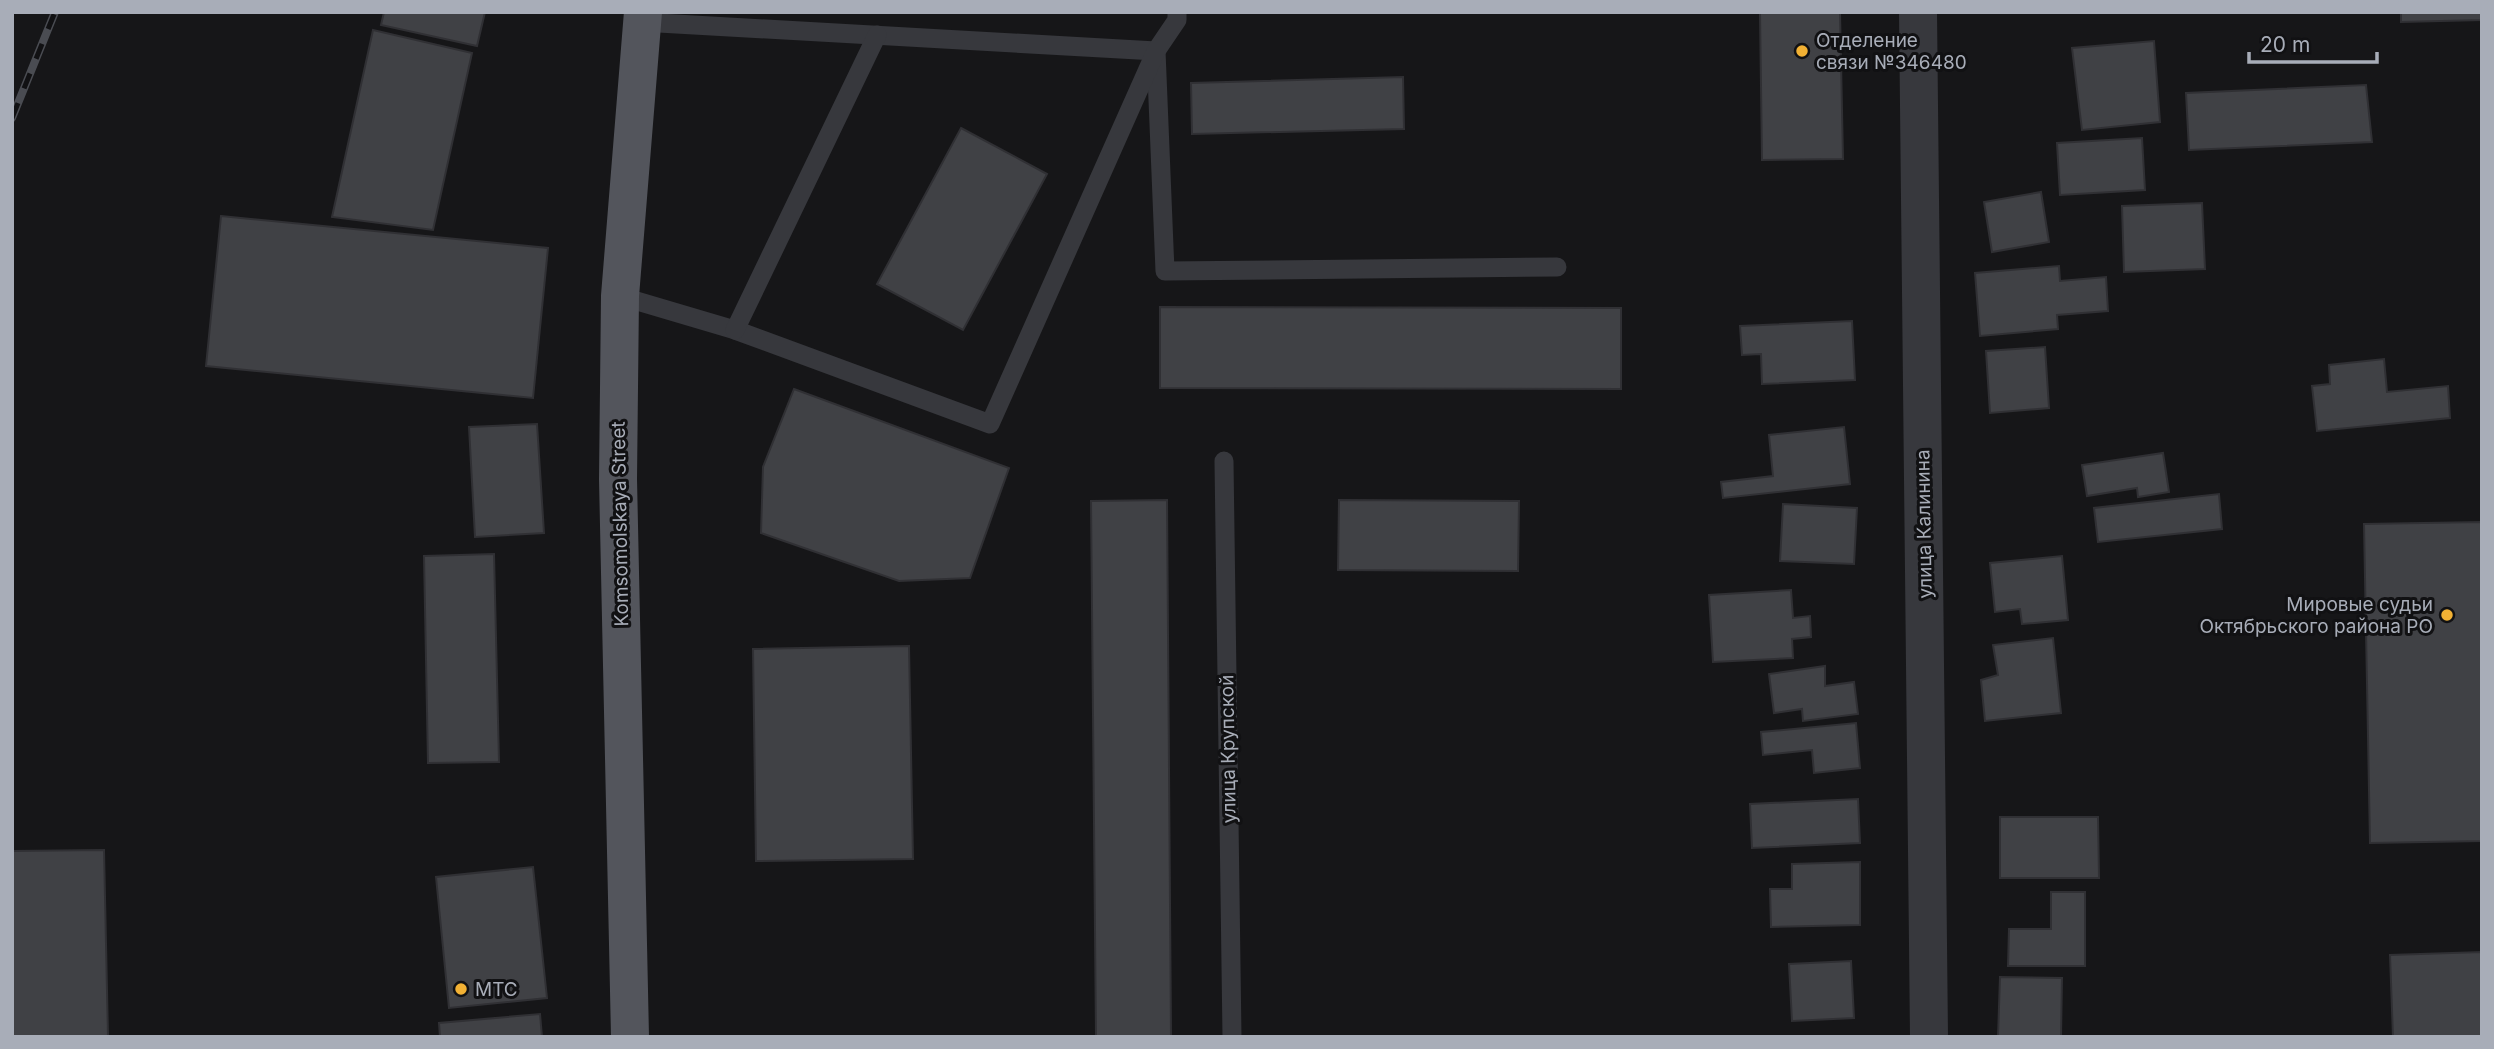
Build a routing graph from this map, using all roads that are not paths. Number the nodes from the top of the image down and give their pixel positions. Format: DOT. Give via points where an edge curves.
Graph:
graph roads {
  1 [pos="1177,12"];
  2 [pos="1918,12"];
  3 [pos="642,17"];
  4 [pos="877,35"];
  5 [pos="1156,51"];
  6 [pos="1557,267"];
  7 [pos="620,296"];
  8 [pos="735,330"];
  9 [pos="1224,461"];
  10 [pos="630,1037"];
  11 [pos="1232,1037"];
  12 [pos="1929,1037"];
  1 -- 5 [label="lane" via="1177,20"];
  2 -- 12 [label="street, улица Калинина"];
  3 -- 4 [label="lane"];
  3 -- 7 [label="main road, Komsomolskaya Street"];
  4 -- 5 [label="lane"];
  4 -- 8 [label="lane"];
  5 -- 6 [label="lane" via="1165,271"];
  5 -- 8 [label="lane" via="990,424"];
  7 -- 8 [label="lane"];
  7 -- 10 [label="main road, Komsomolskaya Street" via="618,479"];
  9 -- 11 [label="lane, улица Крупской"];
}
